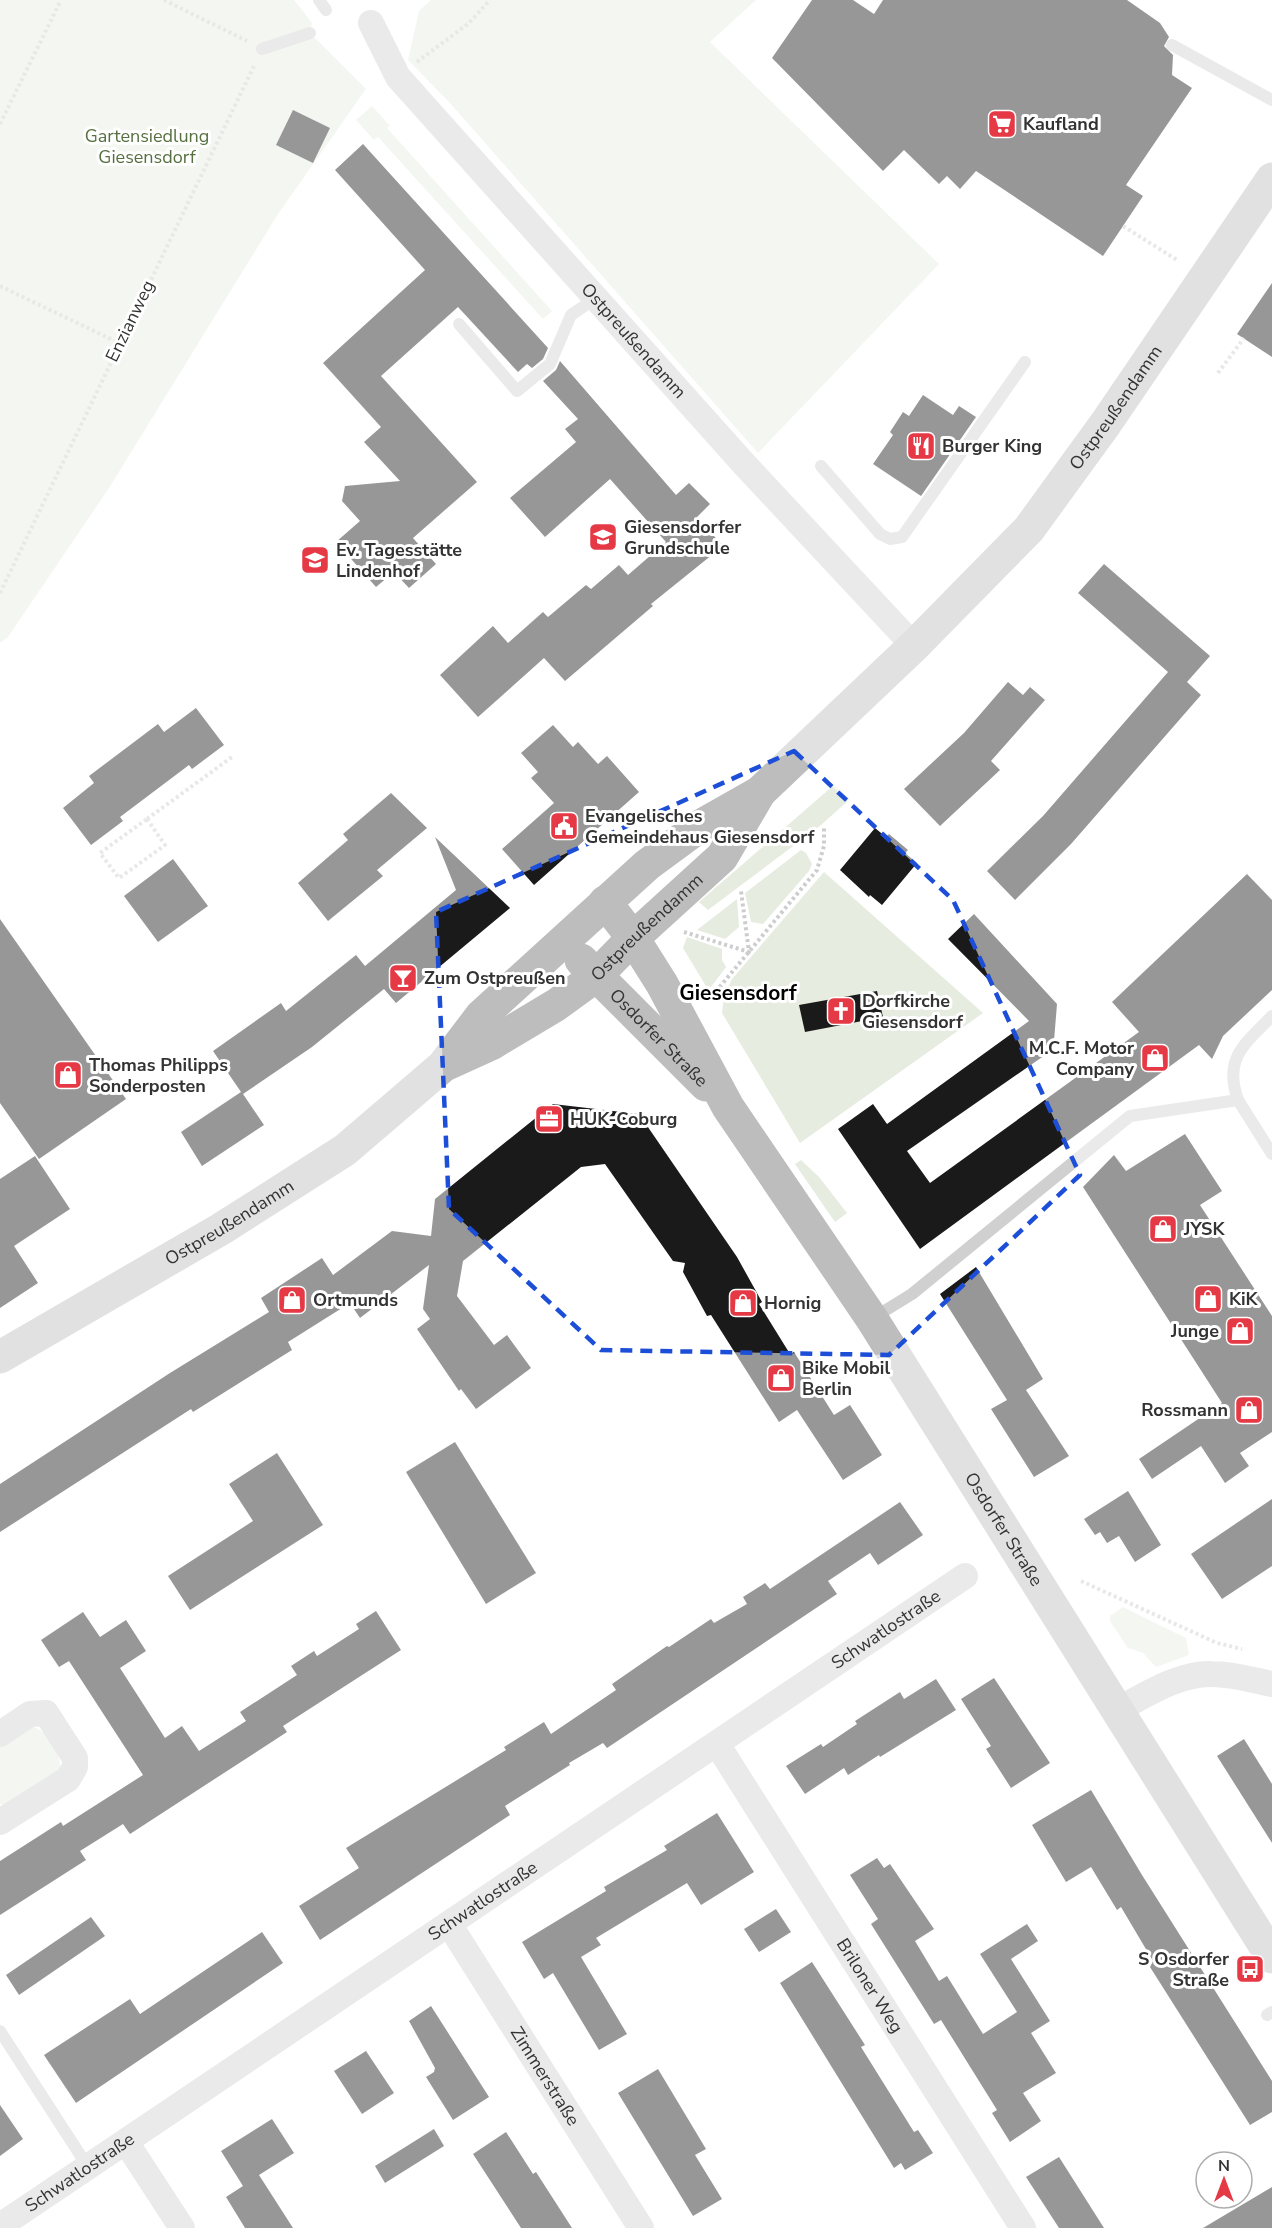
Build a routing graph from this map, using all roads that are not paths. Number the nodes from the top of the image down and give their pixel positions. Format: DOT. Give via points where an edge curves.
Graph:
graph roads {
  1 [pos="371,23"];
  2 [pos="310,33"];
  3 [pos="1172,45"];
  4 [pos="262,49"];
  5 [pos="1272,100"];
  6 [pos="1272,179"];
  7 [pos="596,297"];
  8 [pos="459,324"];
  9 [pos="1025,363"];
  10 [pos="821,466"];
  11 [pos="914,646"];
  12 [pos="760,792"];
  13 [pos="605,902"];
  14 [pos="633,938"];
  15 [pos="564,942"];
  16 [pos="596,976"];
  17 [pos="1272,1016"];
  18 [pos="443,1066"];
  19 [pos="1239,1100"];
  20 [pos="728,1107"];
  21 [pos="1272,1154"];
  22 [pos="872,1319"];
  23 [pos="0,1357"];
  24 [pos="965,1576"];
  25 [pos="1272,1684"];
  26 [pos="1117,1710"];
  27 [pos="0,1734"];
  28 [pos="717,1744"];
  29 [pos="0,1822"];
  30 [pos="448,1924"];
  31 [pos="1272,1957"];
  32 [pos="0,2031"];
  33 [pos="126,2142"];
  34 [pos="88,2167"];
  35 [pos="0,2226"];
  36 [pos="182,2228"];
  37 [pos="641,2228"];
  38 [pos="1023,2228"];
  1 -- 7 [label="street, Ostpreußendamm" via="398,77"];
  2 -- 4 [label="lane"];
  3 -- 5 [label="lane"];
  6 -- 11 [label="main road, Ostpreußendamm" via="1029,529"];
  7 -- 8 [label="lane" via="571,315 550,364 517,391"];
  7 -- 11 [label="street, Ostpreußendamm" via="744,464"];
  9 -- 10 [label="lane" via="902,537 890,539 880,534"];
  11 -- 12 [label="main road, Ostpreußendamm"];
  12 -- 13 [label="main road, Ostpreußendamm" via="700,826"];
  12 -- 14 [label="main road, Ostpreußendamm" via="722,857"];
  13 -- 14 [label="main road, Osdorfer Straße"];
  13 -- 15 [label="main road, Ostpreußendamm"];
  14 -- 16 [label="main road, Ostpreußendamm"];
  14 -- 20 [label="main road, Osdorfer Straße"];
  15 -- 16 [label="main road, Osdorfer Straße"];
  15 -- 18 [label="main road, Ostpreußendamm" via="481,1016"];
  16 -- 18 [label="main road, Ostpreußendamm" via="491,1044"];
  16 -- 20 [label="main road, Osdorfer Straße"];
  17 -- 19 [label="lane" via="1235,1059 1231,1080"];
  18 -- 23 [label="main road, Ostpreußendamm" via="382,1121 309,1175"];
  19 -- 21 [label="lane"];
  19 -- 22 [label="lane" via="1130,1116 912,1293"];
  20 -- 22 [label="main road, Osdorfer Straße"];
  22 -- 26 [label="main road, Osdorfer Straße"];
  24 -- 28 [label="street, Schwatlostraße"];
  25 -- 26 [label="street" via="1201,1674 1172,1682"];
  26 -- 31 [label="main road, Osdorfer Straße"];
  27 -- 29 [label="street" via="30,1714 46,1713 75,1758 75,1767 68,1779"];
  28 -- 30 [label="street, Schwatlostraße"];
  28 -- 38 [label="street, Briloner Weg"];
  30 -- 33 [label="street, Schwatlostraße"];
  30 -- 37 [label="street, Zimmerstraße"];
  32 -- 34 [label="lane"];
  33 -- 34 [label="street, Schwatlostraße"];
  33 -- 36 [label="street"];
  34 -- 35 [label="street, Schwatlostraße"];
}
